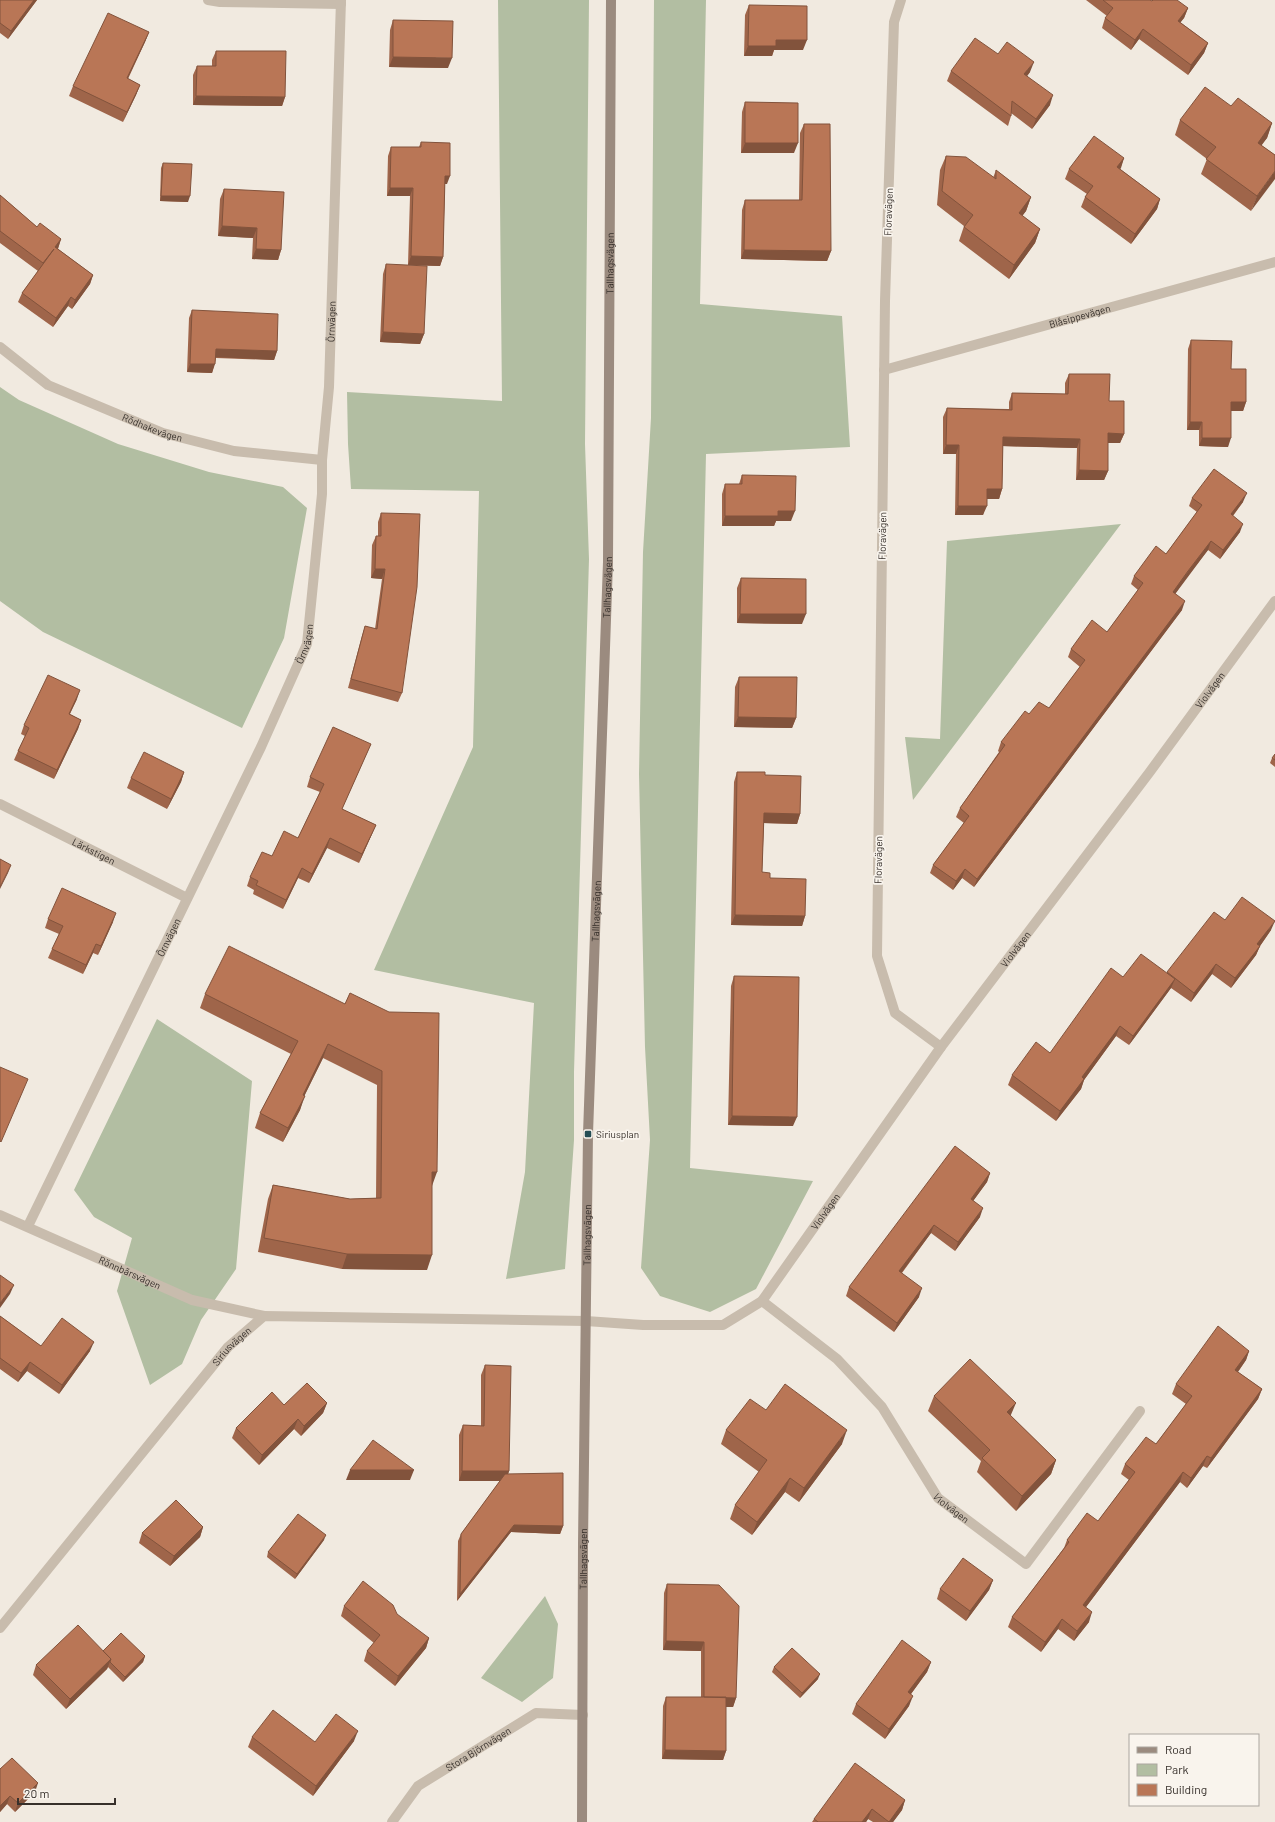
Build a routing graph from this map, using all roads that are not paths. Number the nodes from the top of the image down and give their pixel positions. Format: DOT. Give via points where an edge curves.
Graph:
graph roads {
  1 [pos="208,0"];
  2 [pos="611,0"];
  3 [pos="901,0"];
  4 [pos="341,2"];
  5 [pos="1275,262"];
  6 [pos="0,347"];
  7 [pos="884,370"];
  8 [pos="322,460"];
  9 [pos="1275,601"];
  10 [pos="0,804"];
  11 [pos="187,898"];
  12 [pos="941,1047"];
  13 [pos="0,1214"];
  14 [pos="28,1226"];
  15 [pos="762,1301"];
  16 [pos="264,1316"];
  17 [pos="586,1321"];
  18 [pos="1140,1411"];
  19 [pos="0,1628"];
  20 [pos="583,1715"];
  21 [pos="392,1822"];
  22 [pos="582,1822"];
  1 -- 4 [label="street"];
  2 -- 17 [label="main road, Tallhagsvägen" via="608,562 588,1134"];
  3 -- 7 [label="street, Floravägen" via="894,22"];
  4 -- 8 [label="street, Örnvägen" via="329,387"];
  5 -- 7 [label="street, Blåsippevägen"];
  6 -- 8 [label="street, Rödhakevägen" via="48,385 163,433 234,451"];
  7 -- 12 [label="street, Floravägen" via="877,956 896,1013"];
  8 -- 11 [label="street, Örnvägen" via="322,494 307,644 261,747"];
  9 -- 12 [label="street, Violvägen" via="1149,773"];
  10 -- 11 [label="street, Lärkstigen"];
  11 -- 14 [label="street, Örnvägen"];
  12 -- 15 [label="street, Violvägen"];
  13 -- 14 [label="street, Rönnbärsvägen"];
  14 -- 16 [label="street, Rönnbärsvägen" via="192,1300"];
  15 -- 17 [label="street, Violvägen" via="723,1325 643,1325"];
  15 -- 18 [label="street, Violvägen" via="836,1359 882,1407 938,1498 1026,1564"];
  16 -- 17 [label="street"];
  16 -- 19 [label="street, Siriusvägen" via="228,1347"];
  17 -- 20 [label="main road, Tallhagsvägen"];
  20 -- 21 [label="street, Stora Björnvägen" via="536,1713 418,1786"];
  20 -- 22 [label="main road, Tallhagsvägen"];
}
